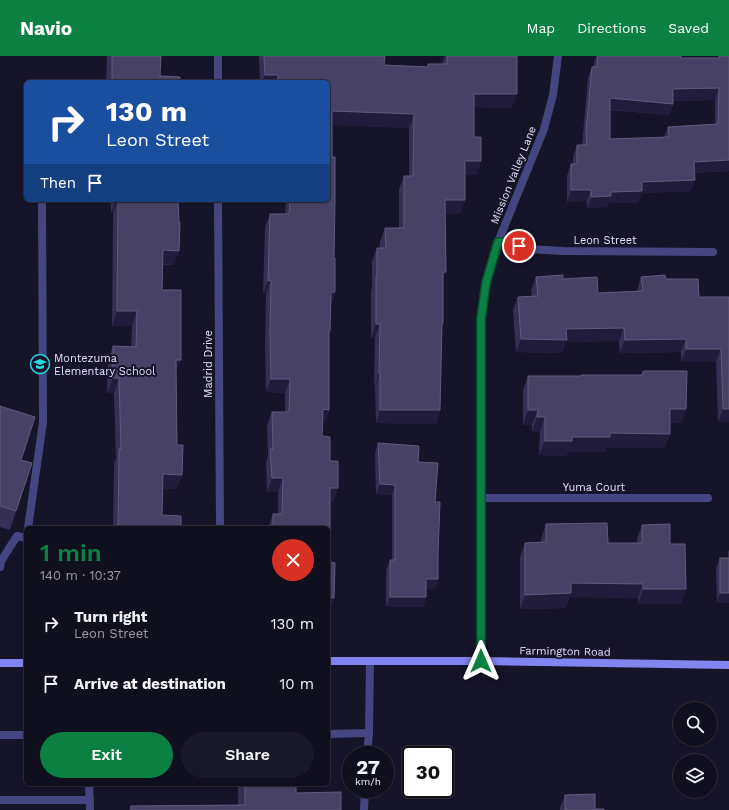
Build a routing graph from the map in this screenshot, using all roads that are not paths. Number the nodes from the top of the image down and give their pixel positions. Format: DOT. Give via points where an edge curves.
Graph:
graph roads {
  1 [pos="218,56"];
  2 [pos="558,56"];
  3 [pos="218,80"];
  4 [pos="42,202"];
  5 [pos="218,202"];
  6 [pos="498,242"];
  7 [pos="713,252"];
  8 [pos="481,498"];
  9 [pos="708,498"];
  10 [pos="28,526"];
  11 [pos="220,526"];
  12 [pos="24,538"];
  13 [pos="0,567"];
  14 [pos="330,661"];
  15 [pos="370,661"];
  16 [pos="481,661"];
  17 [pos="0,663"];
  18 [pos="24,663"];
  19 [pos="729,665"];
  20 [pos="369,733"];
  21 [pos="330,734"];
  22 [pos="0,735"];
  23 [pos="24,735"];
  24 [pos="368,746"];
  25 [pos="89,786"];
  26 [pos="365,798"];
  27 [pos="0,800"];
  28 [pos="90,800"];
  29 [pos="90,810"];
  30 [pos="364,810"];
  1 -- 3 [label="street"];
  2 -- 6 [label="street, Mission Valley Lane" via="553,95 544,129"];
  4 -- 10 [label="street" via="43,422"];
  5 -- 11 [label="street, Madrid Drive"];
  6 -- 7 [label="street, Leon Street" via="529,249 562,251"];
  6 -- 8 [label="street, Mission Valley Lane" via="486,283 481,319"];
  8 -- 9 [label="street, Yuma Court"];
  8 -- 16 [label="street, Mission Valley Lane"];
  12 -- 13 [label="street" via="17,536"];
  14 -- 15 [label="main road, Farmington Road"];
  15 -- 16 [label="main road, Farmington Road"];
  15 -- 20 [label="street"];
  16 -- 19 [label="main road, Farmington Road"];
  17 -- 18 [label="main road"];
  20 -- 21 [label="street"];
  20 -- 24 [label="street"];
  22 -- 23 [label="street"];
  25 -- 28 [label="street"];
  26 -- 30 [label="street"];
  27 -- 28 [label="street"];
  28 -- 29 [label="street"];
}
